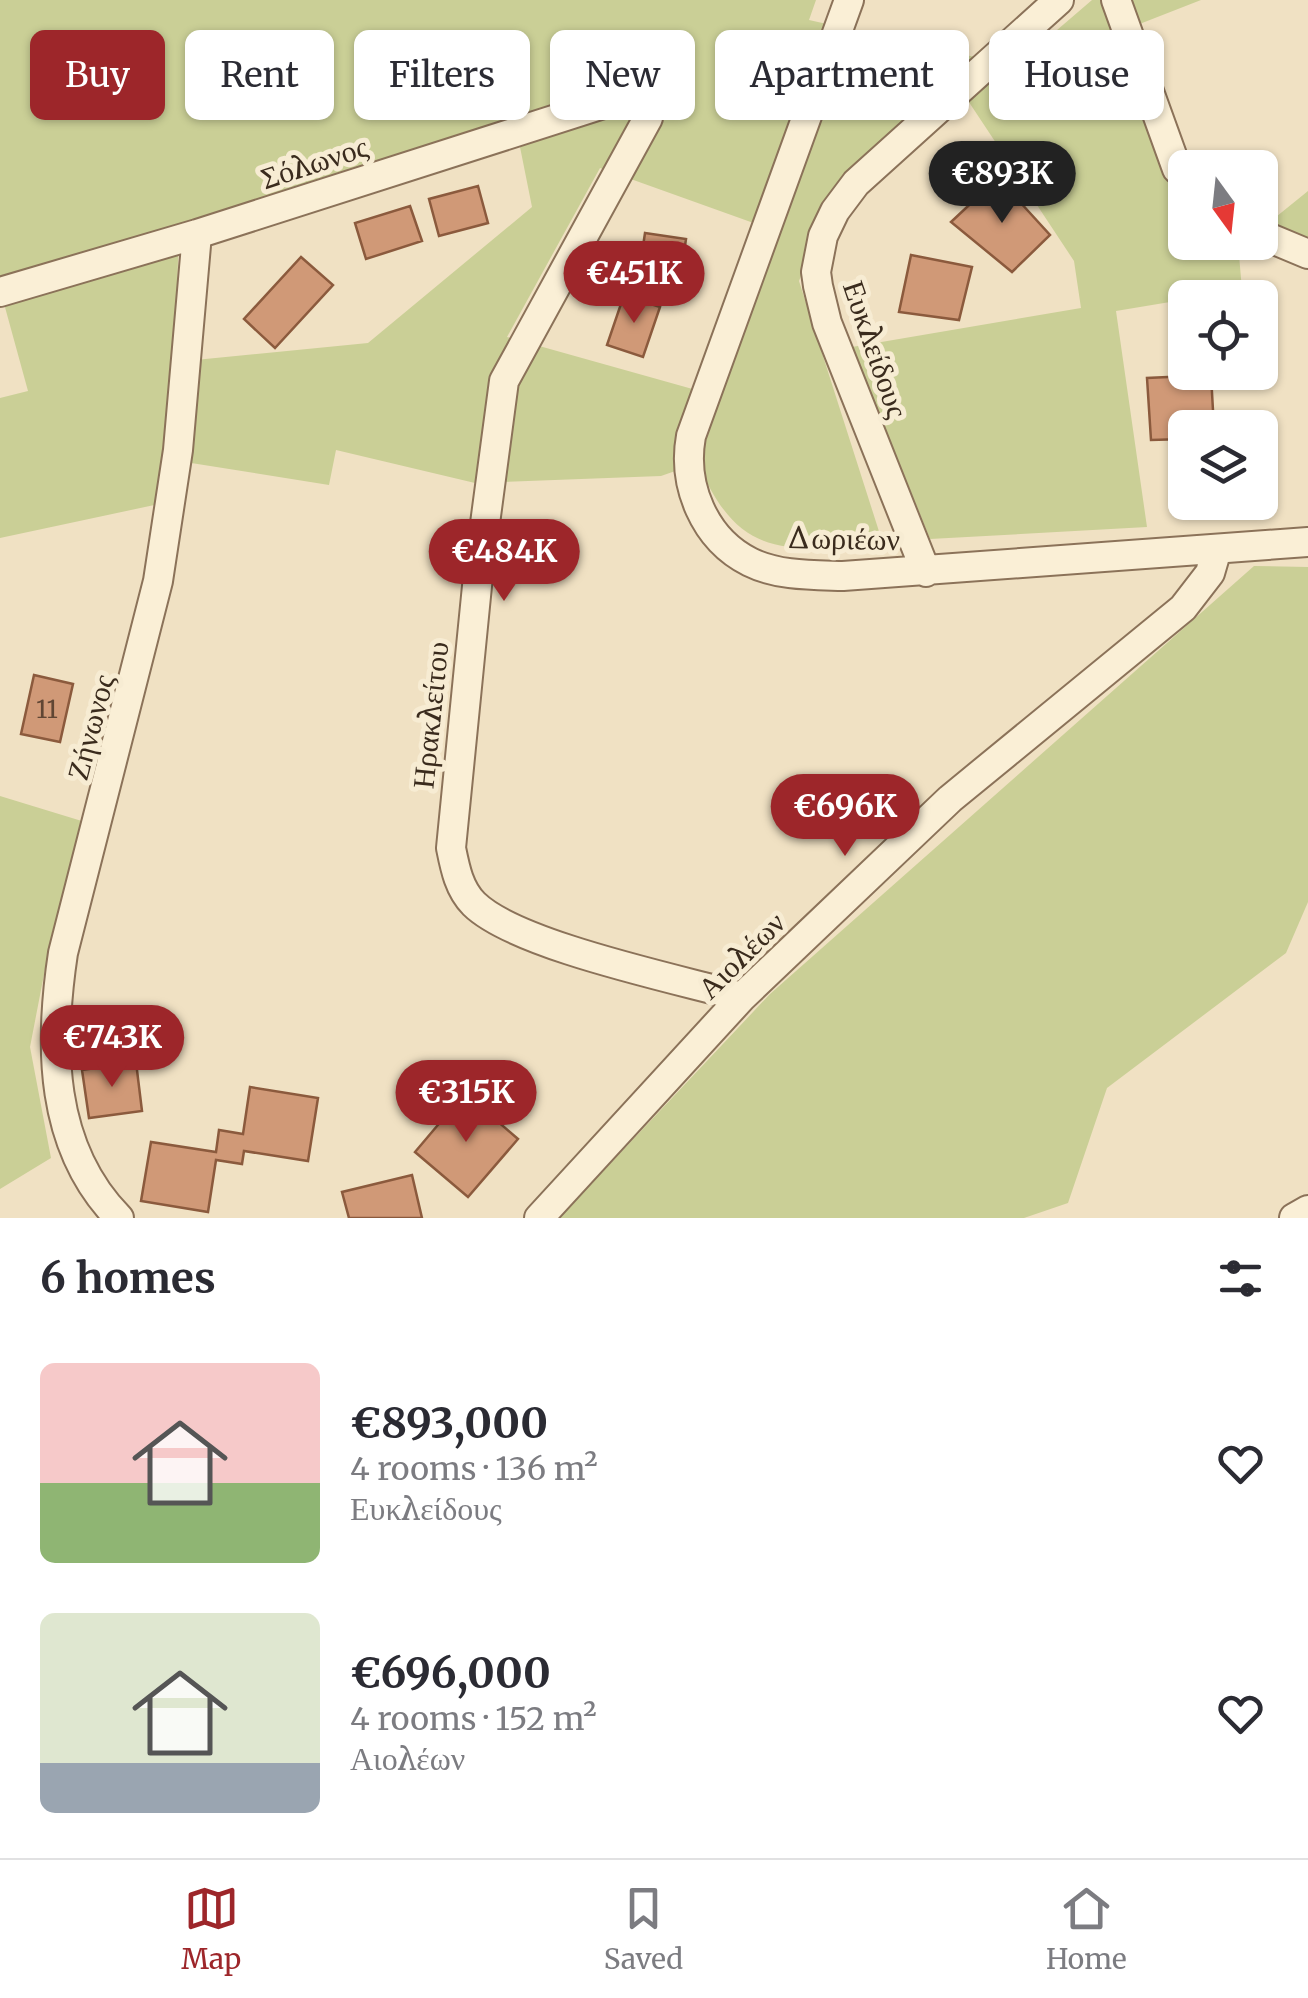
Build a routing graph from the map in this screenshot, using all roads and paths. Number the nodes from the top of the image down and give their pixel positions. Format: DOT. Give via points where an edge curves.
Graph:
graph roads {
  1 [pos="849,0"];
  2 [pos="1059,0"];
  3 [pos="1116,0"];
  4 [pos="551,120"];
  5 [pos="647,120"];
  6 [pos="1169,150"];
  7 [pos="197,234"];
  8 [pos="1278,242"];
  9 [pos="1308,254"];
  10 [pos="0,292"];
  11 [pos="1308,542"];
  12 [pos="1217,548"];
  13 [pos="926,572"];
  14 [pos="742,998"];
  15 [pos="1308,1210"];
  16 [pos="119,1218"];
  17 [pos="539,1218"];
  18 [pos="1294,1218"];
  1 -- 13 [label="street, Δωριέων" via="696,414 688,470 709,524 750,562 815,575"];
  2 -- 13 [label="street, Ευκλείδους" via="856,183 834,211 817,258 827,323"];
  3 -- 6 [label="street"];
  4 -- 7 [label="street, Σόλωνος"];
  5 -- 14 [label="street, Ηρακλείτου" via="504,381 451,848 472,902 505,928"];
  7 -- 10 [label="street, Σόλωνος"];
  7 -- 16 [label="street, Ζήνωνος" via="178,450 158,581 63,953 54,1015 54,1066 69,1133 87,1176"];
  8 -- 9 [label="street"];
  11 -- 12 [label="street, Δωριέων"];
  12 -- 13 [label="street, Δωριέων"];
  12 -- 14 [label="street, Αιολέων" via="1210,573 1182,608 950,799"];
  14 -- 17 [label="street, Αιολέων"];
  15 -- 18 [label="street"];
}
